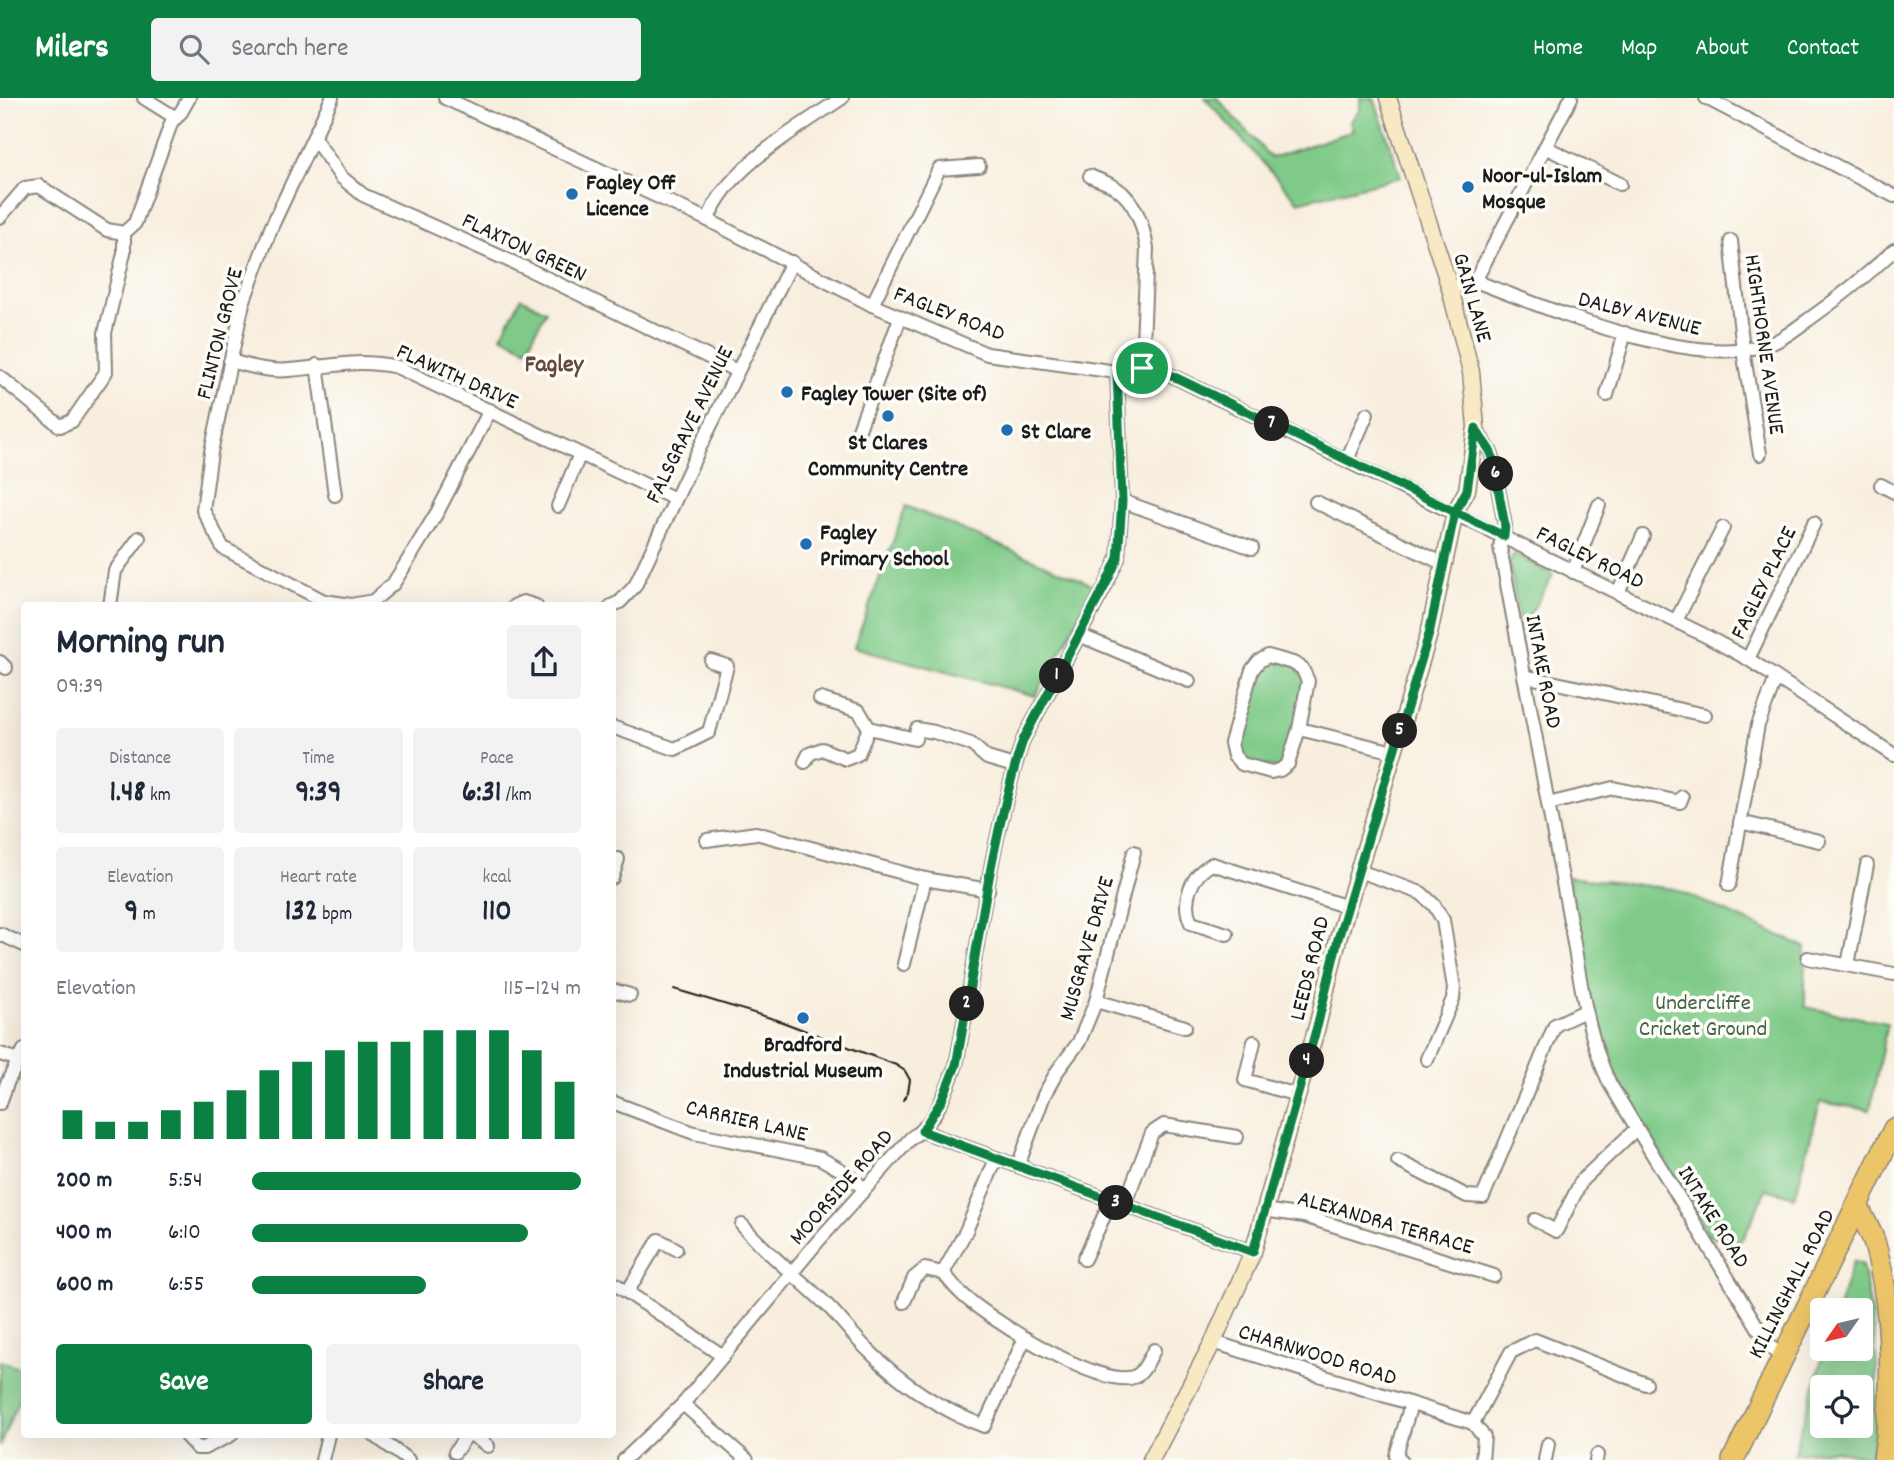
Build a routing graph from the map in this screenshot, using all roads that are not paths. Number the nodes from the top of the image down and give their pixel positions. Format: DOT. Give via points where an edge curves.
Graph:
graph roads {
  1 [pos="144,98"];
  2 [pos="189,98"];
  3 [pos="332,98"];
  4 [pos="445,98"];
  5 [pos="842,98"];
  6 [pos="1388,98"];
  7 [pos="1571,98"];
  8 [pos="1706,98"];
  9 [pos="176,118"];
  10 [pos="314,138"];
  11 [pos="1545,147"];
  12 [pos="979,166"];
  13 [pos="1090,176"];
  14 [pos="1619,184"];
  15 [pos="1894,197"];
  16 [pos="0,217"];
  17 [pos="708,220"];
  18 [pos="124,233"];
  19 [pos="1731,241"];
  20 [pos="1894,250"];
  21 [pos="792,262"];
  22 [pos="1475,281"];
  23 [pos="1450,288"];
  24 [pos="872,305"];
  25 [pos="900,318"];
  26 [pos="1625,333"];
  27 [pos="1743,350"];
  28 [pos="230,361"];
  29 [pos="317,365"];
  30 [pos="1142,368"];
  31 [pos="737,371"];
  32 [pos="1117,372"];
  33 [pos="0,377"];
  34 [pos="1607,395"];
  35 [pos="490,410"];
  36 [pos="1367,414"];
  37 [pos="1476,428"];
  38 [pos="858,432"];
  39 [pos="580,454"];
  40 [pos="1760,454"];
  41 [pos="1347,460"];
  42 [pos="1881,485"];
  43 [pos="1894,492"];
  44 [pos="335,495"];
  45 [pos="675,499"];
  46 [pos="1122,501"];
  47 [pos="1316,502"];
  48 [pos="1599,505"];
  49 [pos="558,506"];
  50 [pos="1455,512"];
  51 [pos="1814,523"];
  52 [pos="1723,528"];
  53 [pos="1504,536"];
  54 [pos="1643,536"];
  55 [pos="139,538"];
  56 [pos="1252,548"];
  57 [pos="1444,564"];
  58 [pos="1573,572"];
  59 [pos="1618,593"];
  60 [pos="111,602"];
  61 [pos="331,602"];
  62 [pos="374,602"];
  63 [pos="616,603"];
  64 [pos="1676,621"];
  65 [pos="1079,635"];
  66 [pos="1748,659"];
  67 [pos="711,662"];
  68 [pos="1524,676"];
  69 [pos="1776,678"];
  70 [pos="1189,681"];
  71 [pos="820,699"];
  72 [pos="1704,715"];
  73 [pos="616,728"];
  74 [pos="869,728"];
  75 [pos="1299,729"];
  76 [pos="1394,752"];
  77 [pos="1894,755"];
  78 [pos="805,762"];
  79 [pos="1014,766"];
  80 [pos="1682,797"];
  81 [pos="1548,804"];
  82 [pos="1740,822"];
  83 [pos="707,840"];
  84 [pos="1819,841"];
  85 [pos="1134,852"];
  86 [pos="618,859"];
  87 [pos="616,865"];
  88 [pos="1867,865"];
  89 [pos="1359,872"];
  90 [pos="925,879"];
  91 [pos="1729,885"];
  92 [pos="988,890"];
  93 [pos="1348,907"];
  94 [pos="0,934"];
  95 [pos="1227,934"];
  96 [pos="21,944"];
  97 [pos="1808,958"];
  98 [pos="904,964"];
  99 [pos="1848,965"];
  100 [pos="1894,974"];
  101 [pos="616,991"];
  102 [pos="630,995"];
  103 [pos="1096,1001"];
  104 [pos="1585,1011"];
  105 [pos="1185,1027"];
  106 [pos="1254,1042"];
  107 [pos="0,1054"];
  108 [pos="21,1055"];
  109 [pos="21,1057"];
  110 [pos="1427,1059"];
  111 [pos="1297,1095"];
  112 [pos="0,1103"];
  113 [pos="616,1104"];
  114 [pos="1636,1129"];
  115 [pos="1894,1129"];
  116 [pos="922,1131"];
  117 [pos="1237,1137"];
  118 [pos="996,1159"];
  119 [pos="1398,1161"];
  120 [pos="1018,1166"];
  121 [pos="865,1189"];
  122 [pos="1111,1201"];
  123 [pos="1124,1206"];
  124 [pos="1858,1207"];
  125 [pos="1265,1210"];
  126 [pos="1535,1220"];
  127 [pos="742,1225"];
  128 [pos="676,1249"];
  129 [pos="1253,1252"];
  130 [pos="1084,1259"];
  131 [pos="943,1273"];
  132 [pos="792,1274"];
  133 [pos="1494,1276"];
  134 [pos="616,1284"];
  135 [pos="628,1291"];
  136 [pos="904,1302"];
  137 [pos="1025,1338"];
  138 [pos="1213,1342"];
  139 [pos="1154,1350"];
  140 [pos="723,1356"];
  141 [pos="1781,1358"];
  142 [pos="1646,1384"];
  143 [pos="683,1404"];
  144 [pos="1411,1404"];
  145 [pos="1473,1423"];
  146 [pos="188,1438"];
  147 [pos="225,1438"];
  148 [pos="327,1438"];
  149 [pos="378,1438"];
  150 [pos="467,1438"];
  151 [pos="474,1438"];
  152 [pos="1548,1444"];
  153 [pos="488,1446"];
  154 [pos="197,1448"];
  155 [pos="455,1452"];
  156 [pos="190,1460"];
  157 [pos="322,1460"];
  158 [pos="408,1460"];
  159 [pos="624,1460"];
  160 [pos="747,1460"];
  161 [pos="1151,1460"];
  162 [pos="1401,1460"];
  163 [pos="1482,1460"];
  164 [pos="1545,1460"];
  165 [pos="1733,1460"];
  166 [pos="1884,1460"];
  1 -- 9 [label="street"];
  2 -- 9 [label="street"];
  3 -- 10 [label="street, FLINTON GROVE"];
  4 -- 17 [label="street, FAGLEY ROAD"];
  5 -- 17 [label="street" via="733,180 712,206"];
  6 -- 23 [label="street, GAIN LANE"];
  7 -- 11 [label="street"];
  8 -- 15 [label="street"];
  9 -- 18 [label="street" via="135,223"];
  10 -- 28 [label="street, FLINTON GROVE" via="271,228 243,303"];
  10 -- 31 [label="street, FLAXTON GREEN" via="341,177 363,195"];
  11 -- 14 [label="street"];
  11 -- 22 [label="street"];
  12 -- 24 [label="street" via="939,169"];
  13 -- 30 [label="street" via="1117,188 1144,229"];
  16 -- 18 [label="street" via="24,188 39,186 107,230"];
  17 -- 21 [label="street, FAGLEY ROAD"];
  18 -- 33 [label="street" via="124,253 104,333 106,372 72,421 60,426"];
  19 -- 27 [label="street, HIGHTHORNE AVENUE"];
  20 -- 27 [label="street, DALBY AVENUE" via="1846,293 1784,337"];
  21 -- 24 [label="street, FAGLEY ROAD"];
  21 -- 31 [label="street, FALSGRAVE AVENUE"];
  22 -- 23 [label="street"];
  22 -- 26 [label="street, DALBY AVENUE"];
  23 -- 37 [label="street, GAIN LANE" via="1471,372"];
  24 -- 25 [label="street, FAGLEY ROAD"];
  25 -- 32 [label="street, FAGLEY ROAD" via="987,354"];
  25 -- 38 [label="street"];
  26 -- 27 [label="street, DALBY AVENUE" via="1696,348"];
  26 -- 34 [label="street"];
  27 -- 40 [label="street, HIGHTHORNE AVENUE"];
  28 -- 29 [label="street, FLAWITH DRIVE" via="269,370"];
  28 -- 61 [label="street, FLINTON GROVE" via="203,510 223,548"];
  29 -- 35 [label="street, FLAWITH DRIVE" via="363,362 397,367"];
  29 -- 44 [label="street"];
  30 -- 32 [label="street, FAGLEY ROAD"];
  30 -- 41 [label="street, FAGLEY ROAD" via="1154,367"];
  31 -- 45 [label="street, FALSGRAVE AVENUE"];
  32 -- 46 [label="street, MOORSIDE ROAD"];
  35 -- 39 [label="street, FLAWITH DRIVE"];
  35 -- 62 [label="street" via="438,511 393,584"];
  36 -- 41 [label="street"];
  37 -- 50 [label="street, GAIN LANE" via="1467,490"];
  37 -- 53 [label="street, INTAKE ROAD" via="1492,455"];
  39 -- 45 [label="street, FLAWITH DRIVE"];
  39 -- 49 [label="street"];
  41 -- 50 [label="street, FAGLEY ROAD"];
  42 -- 43 [label="street"];
  45 -- 63 [label="street, FALSGRAVE AVENUE" via="635,586"];
  46 -- 56 [label="street"];
  46 -- 65 [label="street, MOORSIDE ROAD" via="1118,558"];
  47 -- 57 [label="street"];
  48 -- 58 [label="street"];
  50 -- 53 [label="street, FAGLEY ROAD"];
  50 -- 57 [label="street, LEEDS ROAD"];
  51 -- 66 [label="street, FAGLEY PLACE"];
  52 -- 64 [label="street"];
  53 -- 58 [label="street, FAGLEY ROAD"];
  53 -- 68 [label="street, INTAKE ROAD" via="1500,547"];
  54 -- 59 [label="street"];
  55 -- 60 [label="street" via="115,571"];
  57 -- 76 [label="street, LEEDS ROAD"];
  58 -- 59 [label="street, FAGLEY ROAD"];
  59 -- 64 [label="street, FAGLEY ROAD"];
  64 -- 66 [label="street, FAGLEY ROAD"];
  65 -- 70 [label="street"];
  65 -- 79 [label="street, MOORSIDE ROAD"];
  66 -- 69 [label="street, FAGLEY ROAD"];
  67 -- 73 [label="street" via="727,666 709,732 675,749"];
  68 -- 72 [label="street"];
  68 -- 81 [label="street, INTAKE ROAD"];
  69 -- 77 [label="street, FAGLEY ROAD"];
  69 -- 82 [label="street" via="1758,725"];
  71 -- 74 [label="street" via="859,711"];
  74 -- 78 [label="street" via="858,754 846,759 822,749 809,754"];
  74 -- 79 [label="street" via="915,740 917,729 934,732"];
  75 -- 75 [label="street" via="1308,681 1302,668 1268,656 1252,670 1230,743 1234,756 1242,764 1280,770 1288,764"];
  75 -- 76 [label="street"];
  76 -- 89 [label="street, LEEDS ROAD"];
  79 -- 92 [label="street, MOORSIDE ROAD"];
  80 -- 81 [label="street" via="1680,802 1613,788"];
  81 -- 104 [label="street, INTAKE ROAD"];
  82 -- 84 [label="street"];
  82 -- 91 [label="street"];
  83 -- 90 [label="street" via="756,833"];
  85 -- 103 [label="street, MUSGRAVE DRIVE"];
  86 -- 87 [label="street"];
  88 -- 99 [label="street"];
  89 -- 93 [label="street, LEEDS ROAD"];
  89 -- 110 [label="street" via="1421,893 1443,920 1453,999"];
  90 -- 92 [label="street"];
  90 -- 98 [label="street"];
  92 -- 116 [label="street, MOORSIDE ROAD" via="956,1065 942,1100"];
  93 -- 95 [label="street" via="1212,864 1194,880 1186,912 1191,923"];
  93 -- 111 [label="street, LEEDS ROAD"];
  94 -- 96 [label="street"];
  97 -- 99 [label="street"];
  99 -- 100 [label="street"];
  101 -- 102 [label="street"];
  103 -- 105 [label="street"];
  103 -- 120 [label="street, MUSGRAVE DRIVE" via="1079,1042 1044,1095"];
  104 -- 114 [label="street, INTAKE ROAD" via="1601,1065"];
  104 -- 119 [label="street" via="1555,1026 1483,1196 1467,1196"];
  106 -- 111 [label="street" via="1245,1080"];
  107 -- 108 [label="street"];
  109 -- 112 [label="street"];
  111 -- 125 [label="street, LEEDS ROAD"];
  113 -- 121 [label="street, CARRIER LANE" via="694,1133 820,1158"];
  114 -- 126 [label="street" via="1582,1180 1556,1231"];
  114 -- 141 [label="street, INTAKE ROAD" via="1766,1341"];
  115 -- 124 [label="highway, KILLINGHALL ROAD"];
  116 -- 118 [label="street"];
  116 -- 121 [label="street, MOORSIDE ROAD"];
  117 -- 123 [label="street" via="1164,1125 1152,1133"];
  118 -- 120 [label="street"];
  118 -- 131 [label="street"];
  120 -- 122 [label="street"];
  121 -- 132 [label="street, MOORSIDE ROAD"];
  122 -- 123 [label="street"];
  122 -- 130 [label="street"];
  123 -- 129 [label="street"];
  124 -- 141 [label="highway, KILLINGHALL ROAD"];
  124 -- 166 [label="highway" via="1873,1240 1887,1304 1893,1374"];
  125 -- 129 [label="street, LEEDS ROAD"];
  125 -- 133 [label="street, ALEXANDRA TERRACE" via="1304,1216"];
  127 -- 132 [label="street"];
  128 -- 135 [label="street" via="659,1240"];
  129 -- 138 [label="street, LEEDS ROAD"];
  131 -- 136 [label="street" via="925,1269 914,1278"];
  131 -- 137 [label="street" via="961,1294"];
  132 -- 137 [label="street" via="916,1392 984,1426"];
  132 -- 140 [label="street, MOORSIDE ROAD"];
  134 -- 135 [label="street"];
  135 -- 140 [label="street"];
  137 -- 139 [label="street" via="1105,1375 1140,1373"];
  138 -- 144 [label="street, CHARNWOOD ROAD"];
  138 -- 161 [label="street, LEEDS ROAD"];
  140 -- 143 [label="street, MOORSIDE ROAD"];
  141 -- 165 [label="highway, KILLINGHALL ROAD"];
  142 -- 145 [label="street" via="1535,1340 1511,1352"];
  143 -- 159 [label="street, MOORSIDE ROAD"];
  143 -- 160 [label="street"];
  144 -- 145 [label="street, CHARNWOOD ROAD"];
  144 -- 162 [label="street, CHARNWOOD ROAD" via="1396,1456"];
  145 -- 163 [label="street" via="1484,1437"];
  146 -- 154 [label="street"];
  147 -- 154 [label="street"];
  148 -- 157 [label="street"];
  149 -- 158 [label="street"];
  150 -- 155 [label="street"];
  151 -- 153 [label="street"];
  152 -- 164 [label="street"];
  154 -- 156 [label="street"];
}
